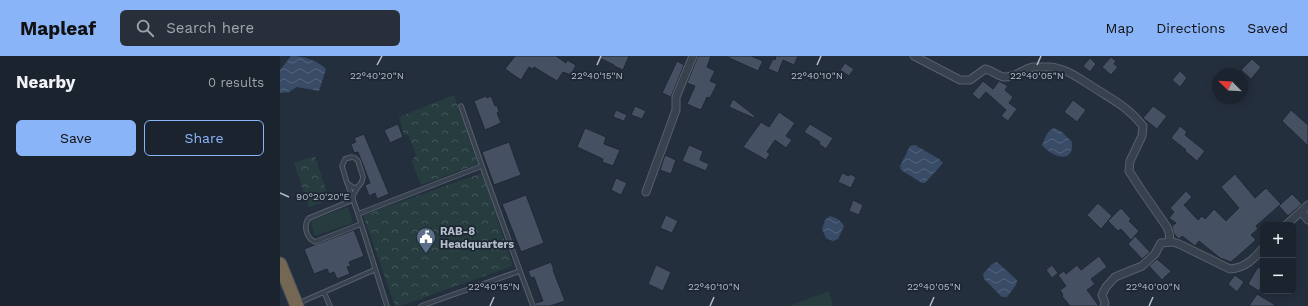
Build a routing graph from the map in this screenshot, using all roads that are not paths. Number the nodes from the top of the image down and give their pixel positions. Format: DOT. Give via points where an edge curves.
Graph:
graph roads {
  1 [pos="693,56"];
  2 [pos="914,56"];
  3 [pos="461,106"];
  4 [pos="482,166"];
  5 [pos="347,184"];
  6 [pos="358,187"];
  7 [pos="646,192"];
  8 [pos="353,200"];
  9 [pos="1308,205"];
  10 [pos="1301,211"];
  11 [pos="358,214"];
  12 [pos="1308,220"];
  13 [pos="1289,222"];
  14 [pos="361,224"];
  15 [pos="1170,242"];
  16 [pos="1260,251"];
  17 [pos="280,264"];
  18 [pos="374,270"];
  19 [pos="520,270"];
  20 [pos="324,292"];
  21 [pos="293,304"];
  22 [pos="330,306"];
  23 [pos="387,306"];
  24 [pos="421,306"];
  25 [pos="534,306"];
  26 [pos="1104,306"];
  1 -- 7 [label="street" via="676,97 676,110"];
  2 -- 15 [label="street" via="960,80 970,80 984,69 1003,77 1033,68 1061,69 1116,100 1133,113 1143,126 1142,136 1130,161 1129,171 1167,227"];
  3 -- 4 [label="lane"];
  4 -- 11 [label="lane"];
  4 -- 19 [label="lane"];
  5 -- 6 [label="lane" via="354,188"];
  5 -- 6 [label="lane" via="343,162 348,158 355,158 363,177"];
  5 -- 8 [label="lane"];
  6 -- 8 [label="lane"];
  8 -- 11 [label="lane"];
  8 -- 14 [label="lane" via="309,218 305,227 310,239 315,242"];
  9 -- 10 [label="street"];
  10 -- 12 [label="street"];
  10 -- 13 [label="street"];
  11 -- 14 [label="lane"];
  14 -- 18 [label="lane"];
  15 -- 16 [label="street" via="1230,269 1240,268"];
  15 -- 26 [label="street" via="1161,243 1155,254 1142,266 1115,277 1102,295"];
  17 -- 21 [label="highway"];
  18 -- 20 [label="lane"];
  18 -- 23 [label="lane"];
  19 -- 24 [label="lane"];
  19 -- 25 [label="lane"];
  20 -- 21 [label="lane"];
  20 -- 22 [label="lane"];
}
